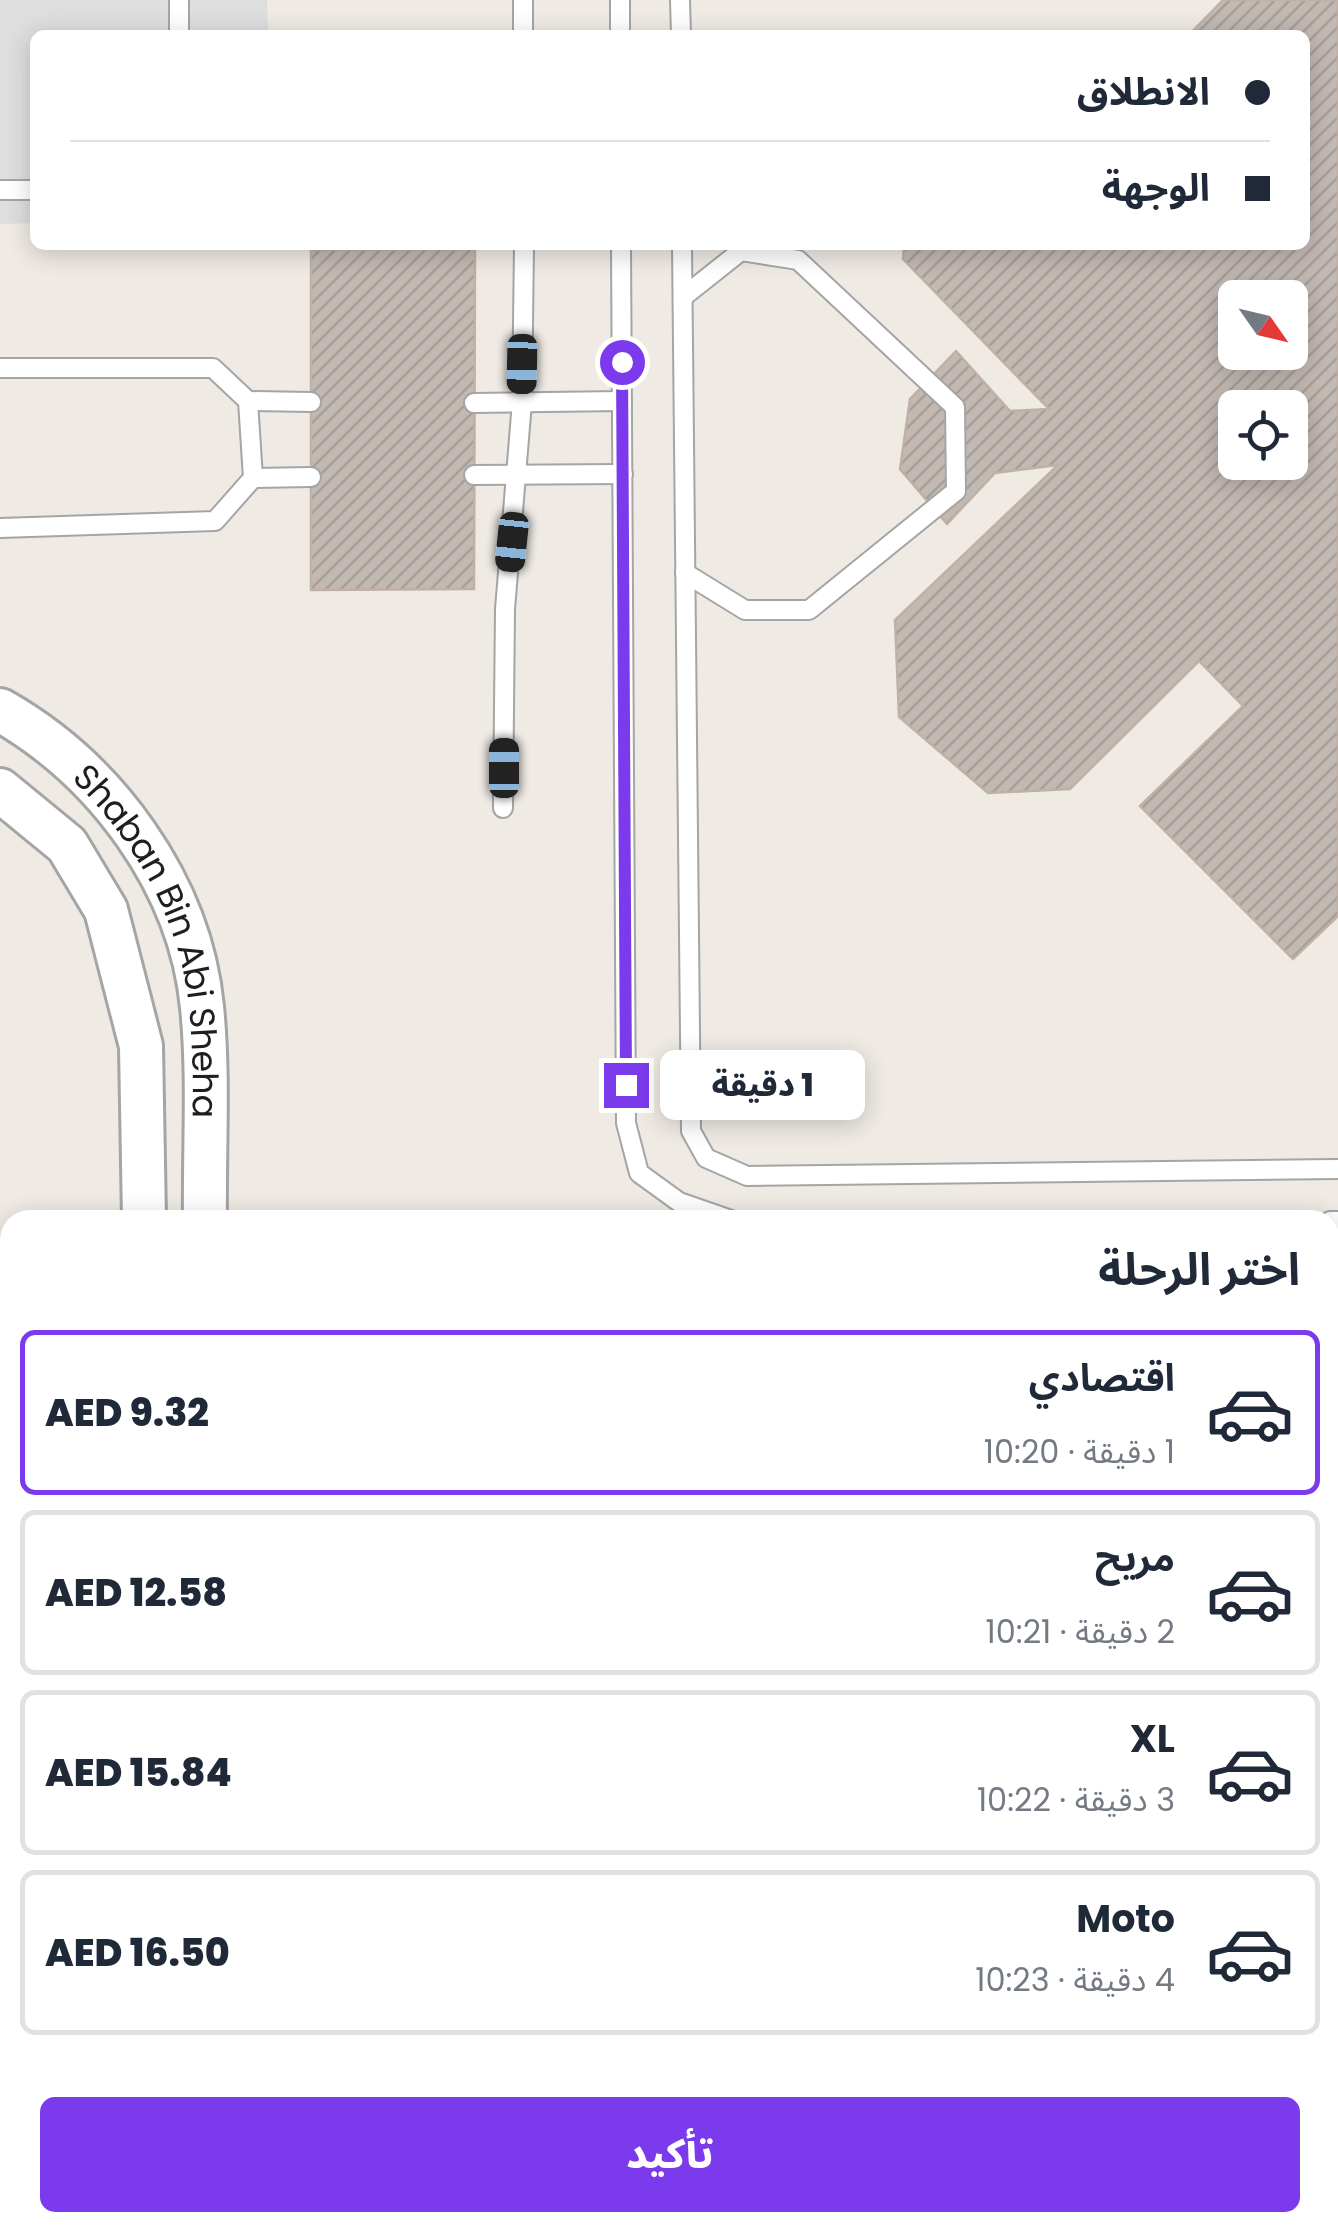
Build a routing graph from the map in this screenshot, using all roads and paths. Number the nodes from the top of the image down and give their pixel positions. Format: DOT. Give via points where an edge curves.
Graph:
graph roads {
  1 [pos="179,0"];
  2 [pos="523,0"];
  3 [pos="620,0"];
  4 [pos="680,0"];
  5 [pos="179,30"];
  6 [pos="523,30"];
  7 [pos="620,30"];
  8 [pos="681,30"];
  9 [pos="0,190"];
  10 [pos="30,190"];
  11 [pos="524,250"];
  12 [pos="621,250"];
  13 [pos="682,250"];
  14 [pos="683,297"];
  15 [pos="0,368"];
  16 [pos="248,401"];
  17 [pos="622,401"];
  18 [pos="311,402"];
  19 [pos="522,402"];
  20 [pos="474,403"];
  21 [pos="623,474"];
  22 [pos="474,475"];
  23 [pos="518,475"];
  24 [pos="311,477"];
  25 [pos="253,478"];
  26 [pos="0,528"];
  27 [pos="685,573"];
  28 [pos="0,710"];
  29 [pos="0,790"];
  30 [pos="503,808"];
  31 [pos="1338,1169"];
  32 [pos="144,1210"];
  33 [pos="205,1210"];
  34 [pos="703,1210"];
  1 -- 5 [label="lane"];
  2 -- 6 [label="lane"];
  3 -- 7 [label="lane"];
  4 -- 8 [label="lane"];
  9 -- 10 [label="lane"];
  11 -- 19 [label="lane"];
  12 -- 17 [label="lane"];
  13 -- 14 [label="lane"];
  14 -- 27 [label="lane"];
  14 -- 27 [label="lane" via="742,251 798,260 955,407 956,491 809,610 745,610"];
  15 -- 16 [label="lane" via="213,368"];
  16 -- 18 [label="lane"];
  16 -- 25 [label="lane"];
  17 -- 19 [label="lane"];
  17 -- 21 [label="lane"];
  19 -- 20 [label="lane"];
  19 -- 23 [label="lane"];
  21 -- 23 [label="lane"];
  21 -- 34 [label="lane" via="626,1123 638,1173"];
  22 -- 23 [label="lane"];
  23 -- 30 [label="lane" via="505,609"];
  24 -- 25 [label="lane"];
  25 -- 26 [label="lane" via="214,521"];
  27 -- 31 [label="lane" via="691,1130 706,1158 747,1176"];
  28 -- 33 [label="street, Shaban Bin Abi Sheha" via="32,728 104,796 151,853 185,927 202,1006"];
  29 -- 32 [label="street, Shaban Bin Abi Sheha" via="67,845 106,910 141,1046"];
}
